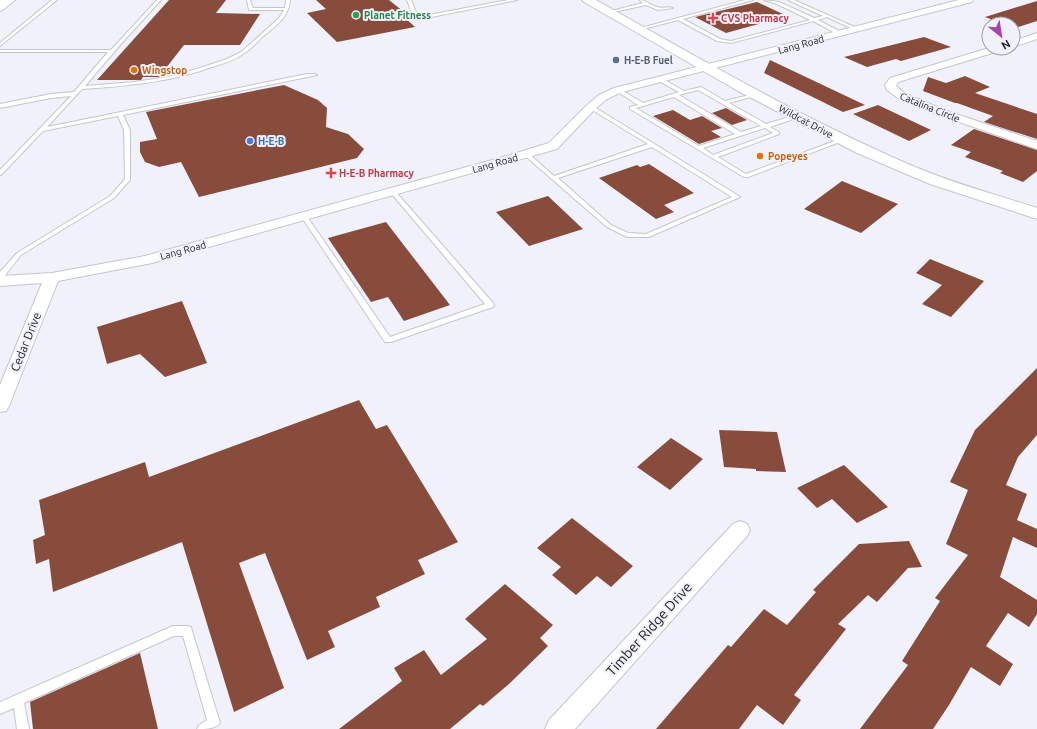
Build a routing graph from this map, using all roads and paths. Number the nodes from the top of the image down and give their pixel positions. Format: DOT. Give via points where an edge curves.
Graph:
graph roads {
  1 [pos="9,0"];
  2 [pos="55,0"];
  3 [pos="159,0"];
  4 [pos="249,0"];
  5 [pos="288,0"];
  6 [pos="409,0"];
  7 [pos="515,0"];
  8 [pos="588,0"];
  9 [pos="641,0"];
  10 [pos="751,0"];
  11 [pos="766,0"];
  12 [pos="790,0"];
  13 [pos="969,0"];
  14 [pos="646,4"];
  15 [pos="0,7"];
  16 [pos="671,8"];
  17 [pos="286,10"];
  18 [pos="609,12"];
  19 [pos="827,16"];
  20 [pos="680,19"];
  21 [pos="814,20"];
  22 [pos="639,29"];
  23 [pos="857,29"];
  24 [pos="841,34"];
  25 [pos="1037,36"];
  26 [pos="1021,41"];
  27 [pos="0,44"];
  28 [pos="0,51"];
  29 [pos="112,51"];
  30 [pos="981,53"];
  31 [pos="708,68"];
  32 [pos="315,75"];
  33 [pos="661,80"];
  34 [pos="80,88"];
  35 [pos="618,90"];
  36 [pos="683,92"];
  37 [pos="74,94"];
  38 [pos="756,94"];
  39 [pos="675,95"];
  40 [pos="724,103"];
  41 [pos="642,105"];
  42 [pos="0,106"];
  43 [pos="591,107"];
  44 [pos="120,114"];
  45 [pos="798,116"];
  46 [pos="765,126"];
  47 [pos="40,130"];
  48 [pos="740,134"];
  49 [pos="842,140"];
  50 [pos="652,144"];
  51 [pos="1037,145"];
  52 [pos="698,148"];
  53 [pos="526,154"];
  54 [pos="713,157"];
  55 [pos="0,173"];
  56 [pos="554,178"];
  57 [pos="393,192"];
  58 [pos="1037,214"];
  59 [pos="304,216"];
  60 [pos="0,276"];
  61 [pos="52,278"];
  62 [pos="0,281"];
  63 [pos="0,406"];
  64 [pos="740,530"];
  65 [pos="18,700"];
  66 [pos="0,708"];
  67 [pos="23,729"];
  68 [pos="203,729"];
  69 [pos="558,729"];
  1 -- 15 [label="main road"];
  2 -- 27 [label="lane"];
  3 -- 29 [label="lane"];
  4 -- 17 [label="lane" via="251,9"];
  5 -- 17 [label="lane"];
  6 -- 7 [label="lane" via="416,19"];
  8 -- 18 [label="main road, Wildcat Drive"];
  9 -- 14 [label="lane"];
  10 -- 20 [label="lane" via="690,14"];
  11 -- 21 [label="lane"];
  12 -- 19 [label="lane"];
  13 -- 23 [label="street, Lang Road"];
  14 -- 16 [label="lane" via="658,9"];
  14 -- 18 [label="lane"];
  17 -- 34 [label="lane" via="281,19 245,51 196,72 140,83"];
  18 -- 22 [label="main road, Wildcat Drive"];
  19 -- 21 [label="lane"];
  19 -- 23 [label="lane"];
  20 -- 21 [label="lane" via="719,40 732,42"];
  20 -- 22 [label="lane"];
  21 -- 24 [label="lane"];
  22 -- 31 [label="main road, Wildcat Drive"];
  23 -- 24 [label="street, Lang Road"];
  24 -- 31 [label="street, Lang Road"];
  25 -- 26 [label="street"];
  28 -- 29 [label="lane"];
  29 -- 34 [label="lane"];
  30 -- 51 [label="street, Catalina Circle" via="894,80 891,88 902,96 937,111"];
  31 -- 33 [label="street, Lang Road"];
  31 -- 38 [label="main road, Wildcat Drive"];
  32 -- 44 [label="lane"];
  33 -- 35 [label="street, Lang Road"];
  33 -- 36 [label="lane"];
  34 -- 37 [label="lane"];
  35 -- 41 [label="lane"];
  35 -- 43 [label="street, Lang Road" via="602,97"];
  36 -- 39 [label="lane"];
  36 -- 40 [label="lane" via="700,88"];
  37 -- 42 [label="lane"];
  37 -- 47 [label="lane"];
  38 -- 40 [label="lane"];
  38 -- 45 [label="main road, Wildcat Drive"];
  39 -- 41 [label="lane"];
  39 -- 48 [label="lane"];
  40 -- 46 [label="lane"];
  41 -- 52 [label="lane" via="632,108"];
  43 -- 50 [label="lane"];
  43 -- 53 [label="street, Lang Road" via="553,146"];
  44 -- 47 [label="lane"];
  44 -- 60 [label="lane" via="128,130 128,179 112,197 19,254"];
  45 -- 46 [label="lane"];
  45 -- 49 [label="main road, Wildcat Drive"];
  46 -- 48 [label="lane"];
  46 -- 54 [label="lane" via="777,133"];
  47 -- 55 [label="lane"];
  48 -- 52 [label="lane"];
  49 -- 54 [label="lane" via="816,150 806,149 752,171 728,166"];
  49 -- 58 [label="main road, Wildcat Drive" via="904,168"];
  50 -- 56 [label="lane"];
  50 -- 56 [label="lane" via="737,197 647,236 627,235 608,226"];
  52 -- 54 [label="lane"];
  53 -- 56 [label="lane"];
  53 -- 57 [label="street, Lang Road"];
  57 -- 59 [label="street, Lang Road"];
  57 -- 59 [label="lane" via="490,305 388,340"];
  59 -- 61 [label="street, Lang Road" via="146,260"];
  61 -- 62 [label="street, Lang Road"];
  61 -- 63 [label="street, Cedar Drive"];
  64 -- 69 [label="street, Timber Ridge Drive"];
  65 -- 66 [label="lane"];
  65 -- 67 [label="lane"];
  65 -- 68 [label="lane" via="172,631 187,631 214,723"];
}
